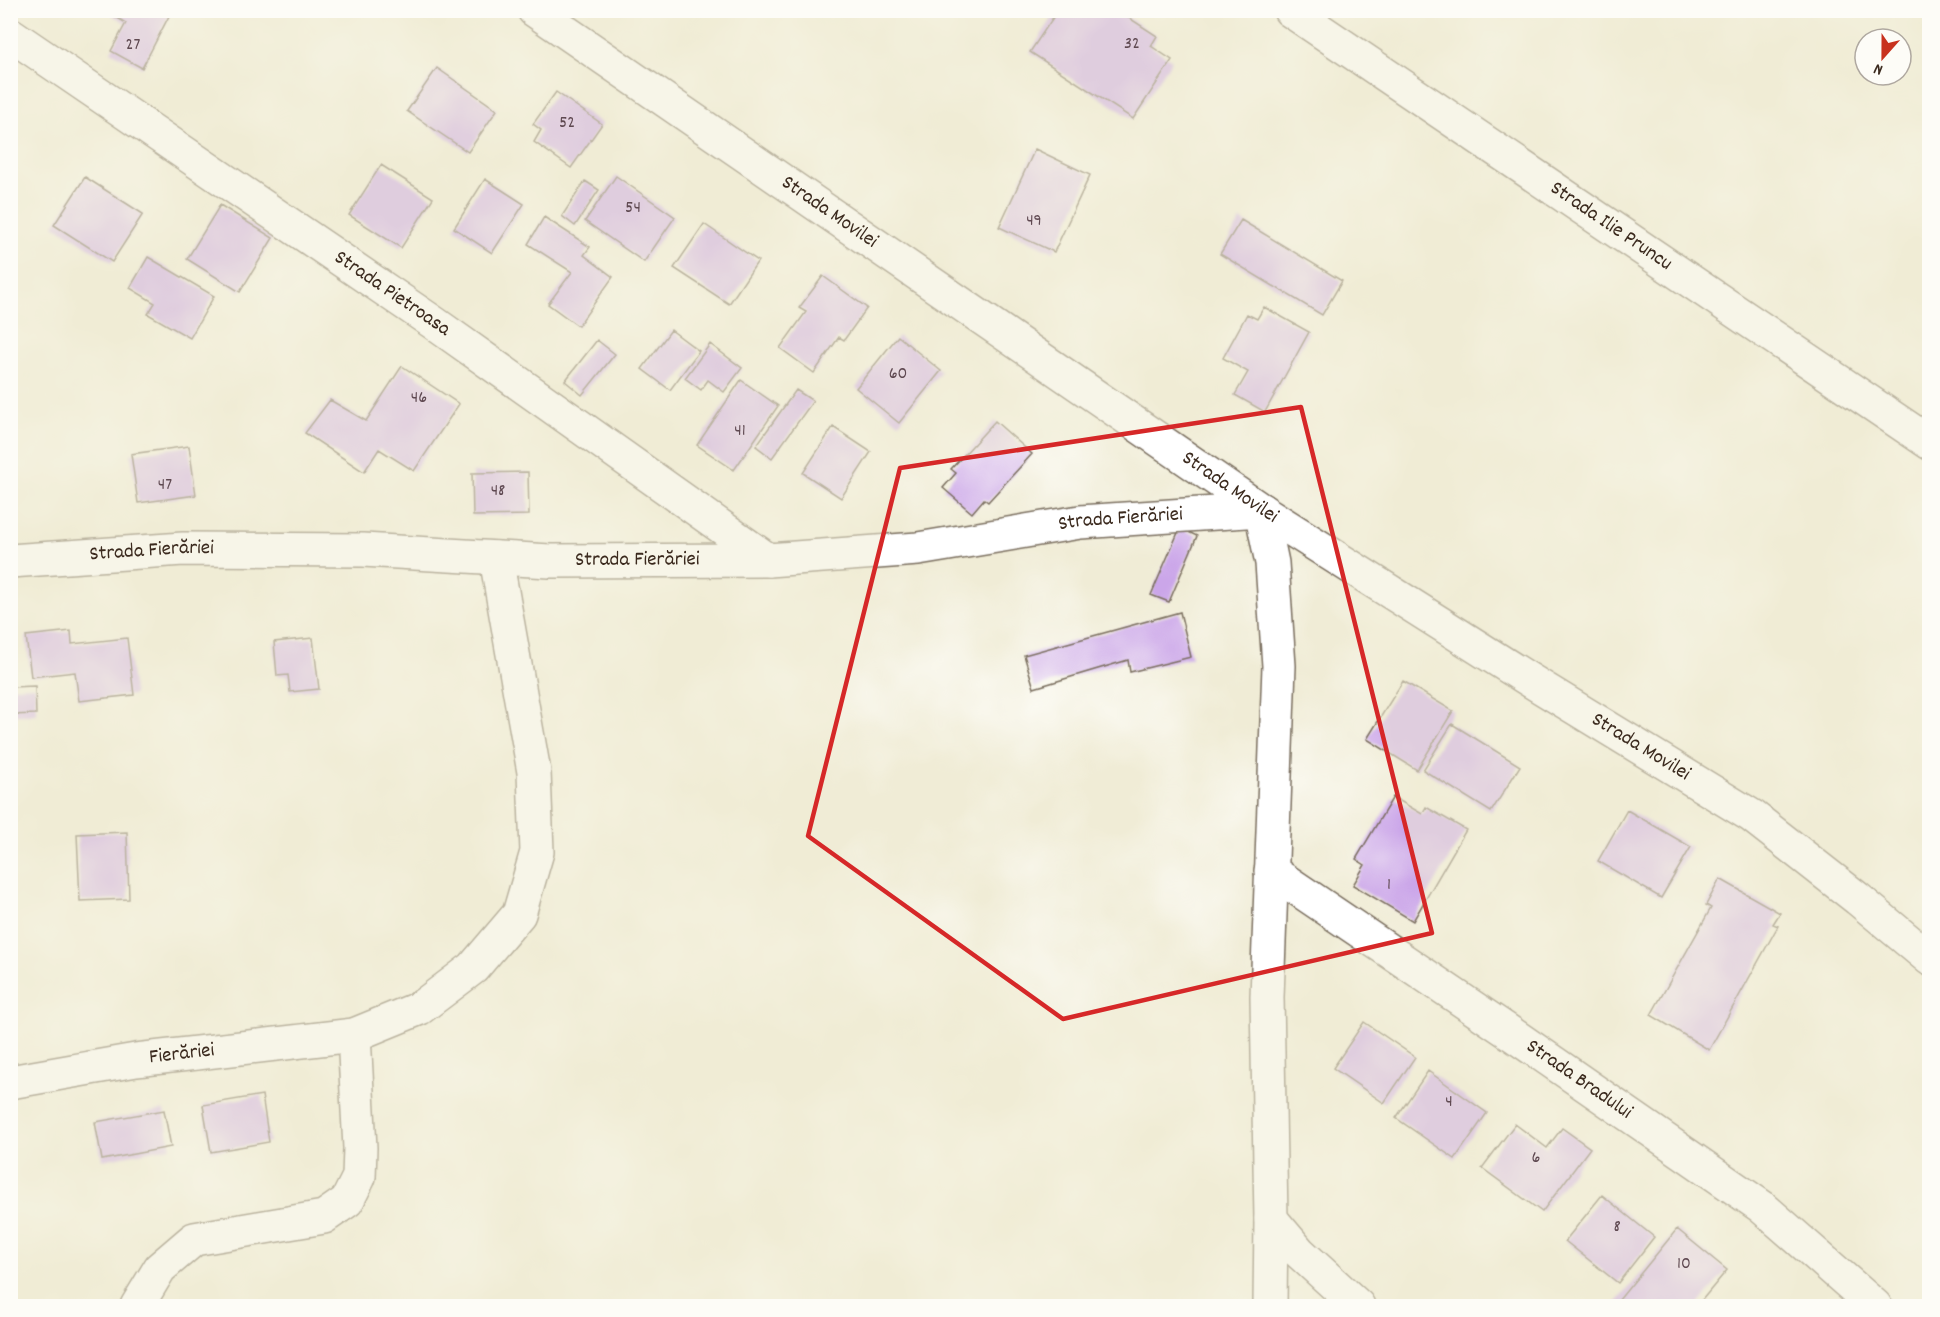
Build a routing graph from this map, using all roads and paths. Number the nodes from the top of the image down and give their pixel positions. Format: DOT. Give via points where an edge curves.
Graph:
graph roads {
  1 [pos="534,10"];
  2 [pos="1290,10"];
  3 [pos="10,34"];
  4 [pos="1929,443"];
  5 [pos="1262,510"];
  6 [pos="496,558"];
  7 [pos="768,560"];
  8 [pos="10,561"];
  9 [pos="1271,871"];
  10 [pos="1929,959"];
  11 [pos="354,1035"];
  12 [pos="10,1082"];
  13 [pos="1271,1219"];
  14 [pos="137,1306"];
  15 [pos="1270,1306"];
  16 [pos="1358,1306"];
  17 [pos="1875,1306"];
  1 -- 5 [label="street, Strada Movilei"];
  2 -- 4 [label="street, Strada Ilie Pruncu"];
  3 -- 7 [label="street, Strada Pietroasa" via="434,323"];
  5 -- 7 [label="street, Strada Fierăriei" via="1080,522 918,549"];
  5 -- 9 [label="street" via="1272,563 1279,666"];
  5 -- 10 [label="street, Strada Movilei" via="1752,816"];
  6 -- 7 [label="street, Strada Fierăriei"];
  6 -- 8 [label="street, Strada Fierăriei" via="363,550 183,549"];
  6 -- 11 [label="street, Fierăriei" via="534,772 537,852 519,914 473,968 420,1008"];
  9 -- 13 [label="street" via="1267,997"];
  9 -- 17 [label="street, Strada Bradului" via="1762,1207"];
  11 -- 12 [label="street, Fierăriei" via="136,1060"];
  11 -- 14 [label="street" via="359,1177 347,1201 324,1217 194,1239 160,1268"];
  13 -- 15 [label="street"];
  13 -- 16 [label="street" via="1299,1252"];
}
